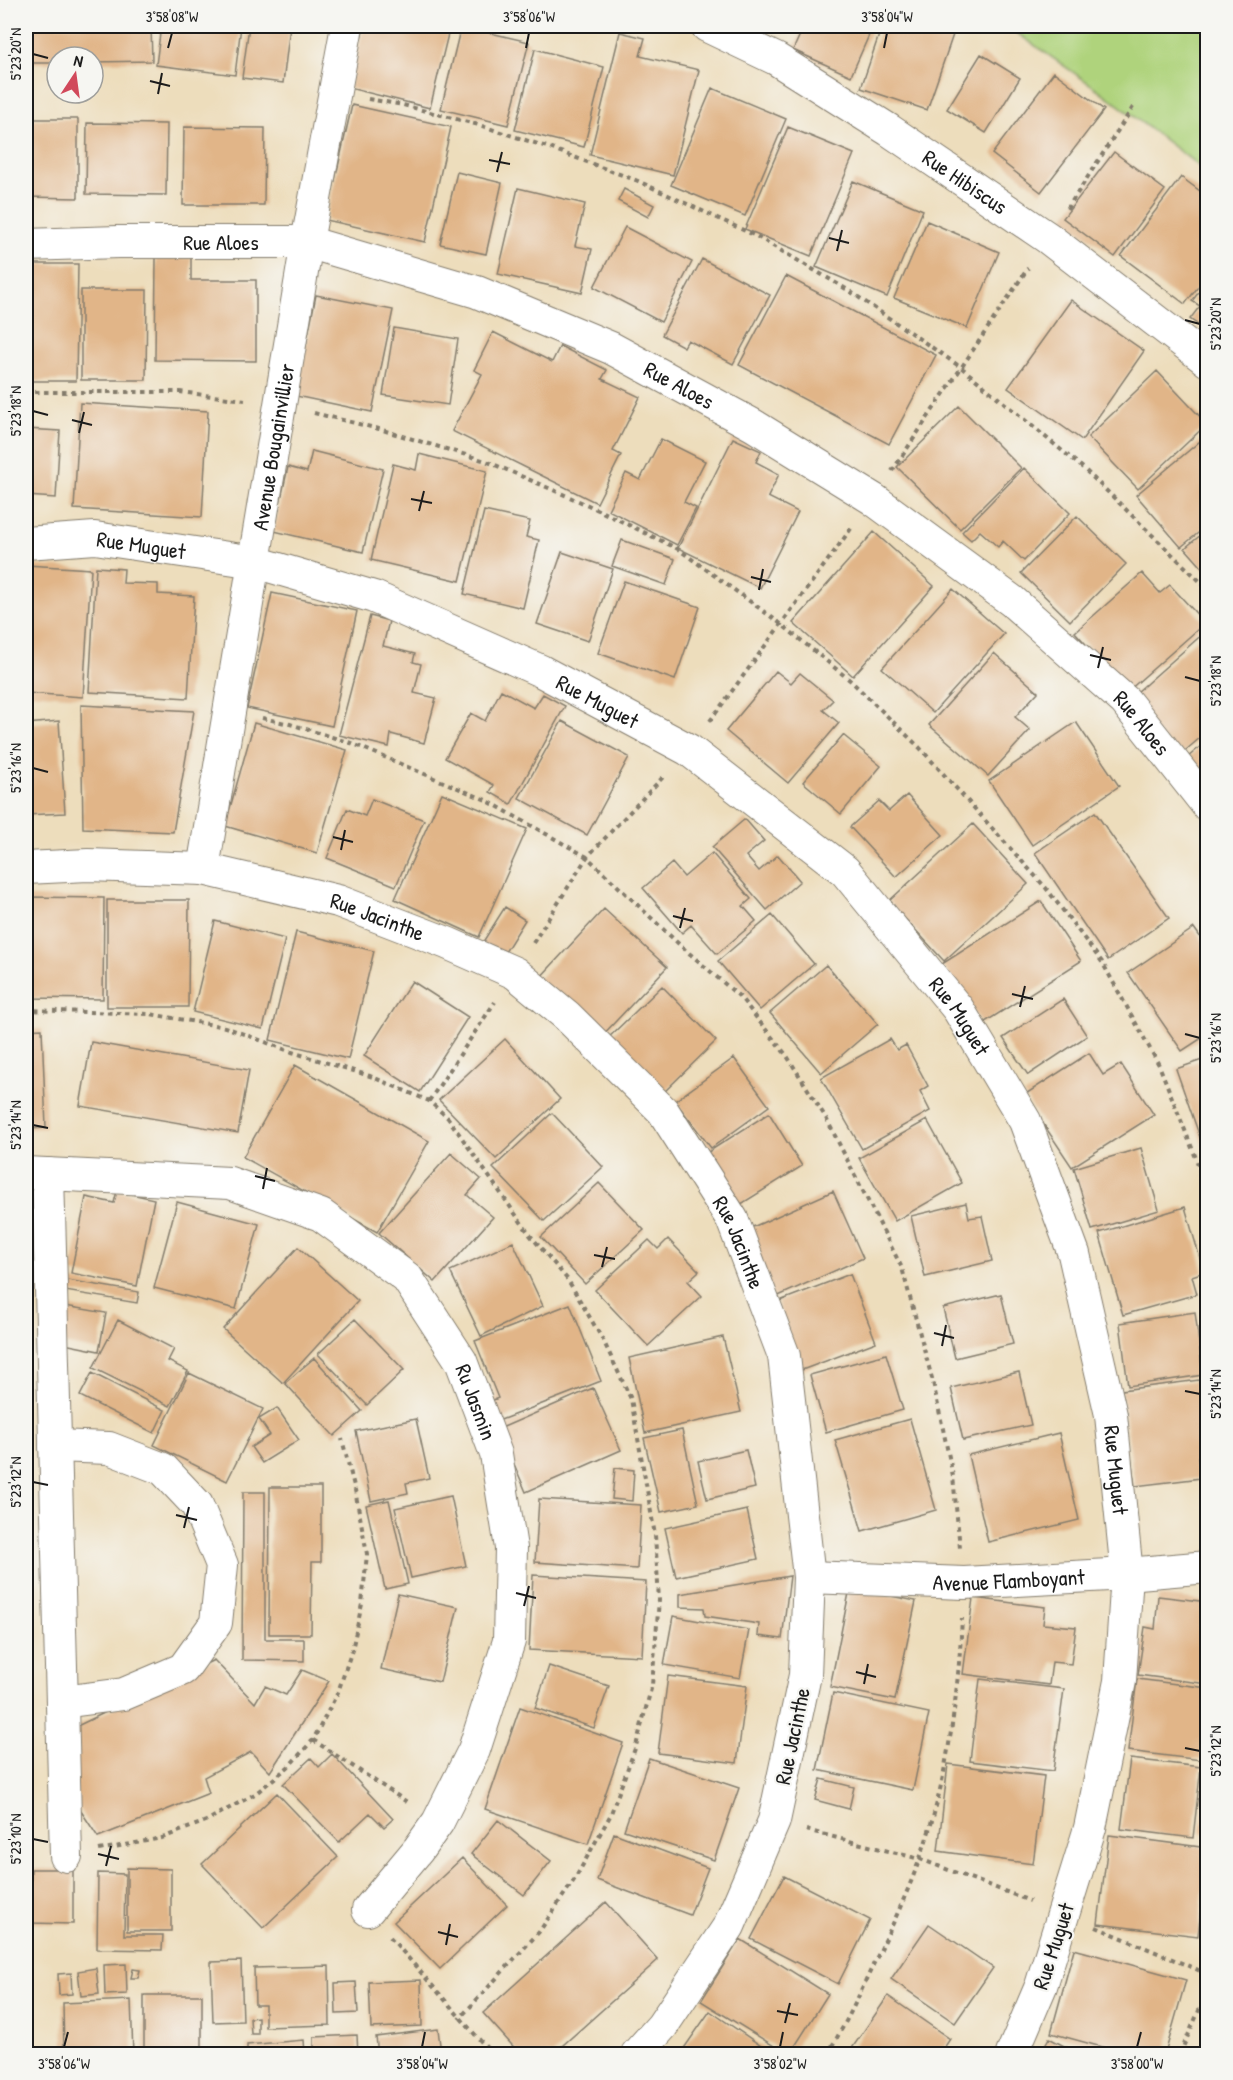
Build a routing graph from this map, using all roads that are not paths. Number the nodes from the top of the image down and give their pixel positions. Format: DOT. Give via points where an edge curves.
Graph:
graph roads {
  1 [pos="347,26"];
  2 [pos="707,26"];
  3 [pos="308,242"];
  4 [pos="26,245"];
  5 [pos="1208,361"];
  6 [pos="26,543"];
  7 [pos="255,562"];
  8 [pos="1208,806"];
  9 [pos="26,868"];
  10 [pos="202,869"];
  11 [pos="37,1173"];
  12 [pos="55,1446"];
  13 [pos="1208,1567"];
  14 [pos="1127,1574"];
  15 [pos="808,1577"];
  16 [pos="62,1702"];
  17 [pos="66,1856"];
  18 [pos="368,1910"];
  19 [pos="637,2055"];
  20 [pos="1012,2055"];
  1 -- 3 [label="street, Avenue Bougainvillier"];
  2 -- 5 [label="street, Rue Hibiscus" via="776,59 889,130 1048,238"];
  3 -- 4 [label="street, Rue Aloes"];
  3 -- 7 [label="street, Avenue Bougainvillier"];
  3 -- 8 [label="street, Rue Aloes" via="477,292 611,348 753,425 873,499 1012,601 1125,701"];
  6 -- 7 [label="street, Rue Muguet" via="95,538"];
  7 -- 10 [label="street, Avenue Bougainvillier"];
  7 -- 14 [label="street, Rue Muguet" via="384,602 541,671 689,750 845,871 958,1008 1025,1121 1074,1254 1111,1415"];
  9 -- 10 [label="street, Rue Jacinthe" via="88,865"];
  10 -- 15 [label="street, Rue Jacinthe" via="338,901 515,973 567,1016 663,1111 732,1219 784,1356"];
  11 -- 12 [label="street"];
  11 -- 18 [label="street, Ru Jasmin" via="230,1183 321,1215 407,1278 461,1361 496,1454 511,1548 509,1641 474,1750 438,1822"];
  12 -- 16 [label="street"];
  12 -- 16 [label="street" via="109,1448 163,1469 197,1505 222,1565 216,1623 183,1669 124,1694"];
  13 -- 14 [label="street, Avenue Flamboyant"];
  14 -- 15 [label="street, Avenue Flamboyant" via="964,1583"];
  14 -- 20 [label="street, Rue Muguet" via="1119,1681 1090,1828 1041,1986"];
  15 -- 19 [label="street, Rue Jacinthe" via="805,1675 774,1821 729,1926 662,2026"];
  16 -- 17 [label="street"];
}
